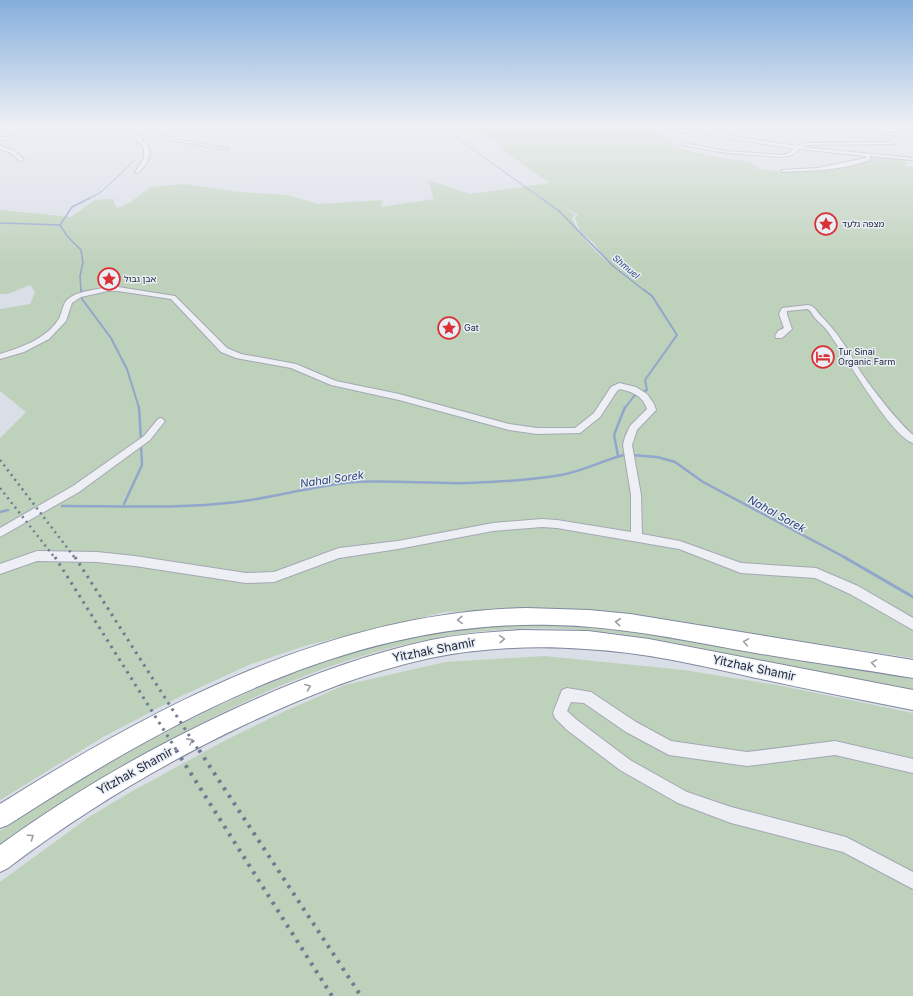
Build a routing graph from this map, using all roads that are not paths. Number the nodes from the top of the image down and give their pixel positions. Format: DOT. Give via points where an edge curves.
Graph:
graph roads {
  1 [pos="779,336"];
  2 [pos="0,357"];
  3 [pos="161,421"];
  4 [pos="913,440"];
  5 [pos="0,533"];
  6 [pos="637,538"];
  7 [pos="0,570"];
  8 [pos="913,624"];
  9 [pos="913,669"];
  10 [pos="913,700"];
  11 [pos="913,766"];
  12 [pos="0,817"];
  13 [pos="0,860"];
  14 [pos="913,881"];
  1 -- 4 [label="street" via="788,329 784,309 813,309 830,327 857,372 899,428"];
  2 -- 6 [label="street" via="46,337 62,321 69,302 79,296 118,289 174,297 224,350 239,356 293,366 334,383 399,397 509,427 537,431 577,431 597,415 614,389 624,386 644,396 652,410 630,432 627,444 636,490"];
  3 -- 5 [label="street" via="147,438 76,489"];
  6 -- 7 [label="street" via="557,524 493,527 339,553 274,577 246,578 97,557 37,556"];
  6 -- 8 [label="street" via="680,545 741,568 816,573 854,590"];
  9 -- 12 [label="highway, one-way" via="675,630 570,617 454,621 400,630 350,644 292,663 233,688 136,735"];
  13 -- 10 [label="highway, Yitzhak Shamir, one-way" via="83,801 229,721 344,673 389,658 441,647 502,639 597,641 676,652"];
  11 -- 14 [label="street" via="835,748 747,759 669,748 631,727 586,697 567,695 560,713 625,765 683,798 731,815 846,845"];
}
